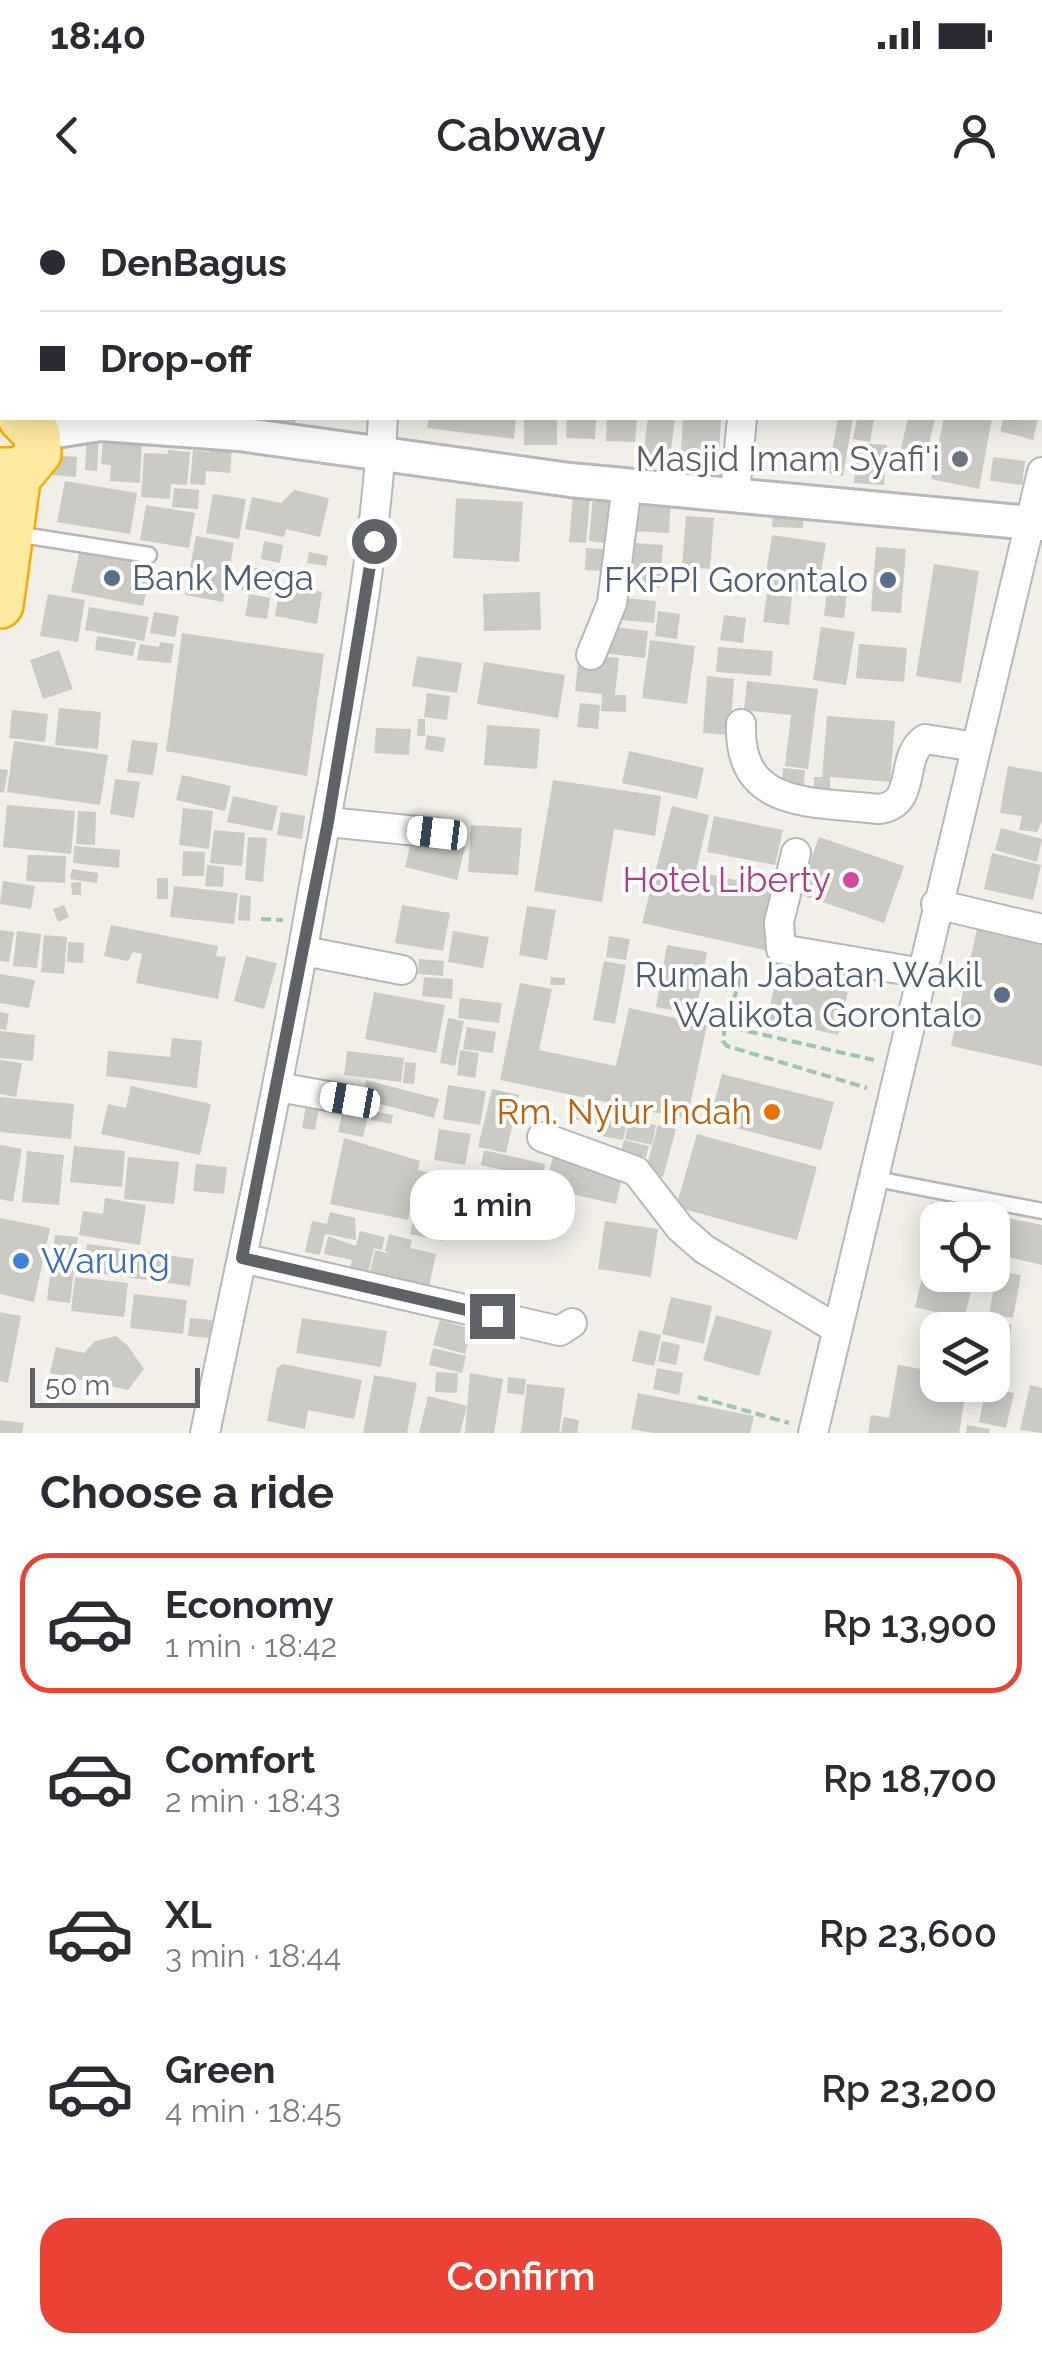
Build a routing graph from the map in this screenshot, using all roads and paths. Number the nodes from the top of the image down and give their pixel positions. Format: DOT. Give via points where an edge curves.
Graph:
graph roads {
  1 [pos="383,420"];
  2 [pos="742,420"];
  3 [pos="146,422"];
  4 [pos="13,438"];
  5 [pos="381,454"];
  6 [pos="1042,472"];
  7 [pos="627,486"];
  8 [pos="735,493"];
  9 [pos="1036,524"];
  10 [pos="10,533"];
  11 [pos="150,555"];
  12 [pos="0,605"];
  13 [pos="591,655"];
  14 [pos="741,724"];
  15 [pos="976,747"];
  16 [pos="328,822"];
  17 [pos="437,833"];
  18 [pos="796,853"];
  19 [pos="936,904"];
  20 [pos="1042,929"];
  21 [pos="304,952"];
  22 [pos="402,970"];
  23 [pos="922,973"];
  24 [pos="741,977"];
  25 [pos="726,1026"];
  26 [pos="898,1066"];
  27 [pos="278,1087"];
  28 [pos="891,1095"];
  29 [pos="350,1100"];
  30 [pos="542,1137"];
  31 [pos="870,1178"];
  32 [pos="1042,1211"];
  33 [pos="265,1264"];
  34 [pos="572,1323"];
  35 [pos="836,1329"];
  36 [pos="698,1397"];
  37 [pos="813,1431"];
  38 [pos="205,1433"];
  1 -- 5 [label="street"];
  2 -- 8 [label="street"];
  3 -- 4 [label="street" via="69,426"];
  3 -- 5 [label="street"];
  4 -- 10 [label="highway"];
  5 -- 7 [label="street"];
  5 -- 16 [label="street" via="362,630"];
  6 -- 9 [label="street"];
  7 -- 8 [label="street"];
  7 -- 13 [label="street" via="612,603"];
  8 -- 9 [label="street"];
  9 -- 15 [label="street"];
  10 -- 11 [label="lane"];
  10 -- 12 [label="highway"];
  14 -- 15 [label="street" via="742,759 762,788 879,809 902,797 913,752 925,739"];
  15 -- 19 [label="street"];
  16 -- 17 [label="street"];
  16 -- 21 [label="street"];
  18 -- 23 [label="street" via="779,922 780,950"];
  19 -- 20 [label="street"];
  19 -- 23 [label="street"];
  21 -- 22 [label="street"];
  21 -- 27 [label="street"];
  23 -- 26 [label="street"];
  24 -- 25 [label="path"];
  25 -- 26 [label="path"];
  25 -- 28 [label="path" via="726,1046"];
  26 -- 28 [label="street"];
  27 -- 29 [label="street"];
  27 -- 33 [label="street"];
  28 -- 31 [label="street"];
  30 -- 35 [label="street" via="636,1172 704,1249"];
  31 -- 32 [label="lane"];
  31 -- 35 [label="street"];
  33 -- 34 [label="street" via="560,1331"];
  33 -- 38 [label="street"];
  35 -- 37 [label="street"];
  36 -- 37 [label="path"];
}
